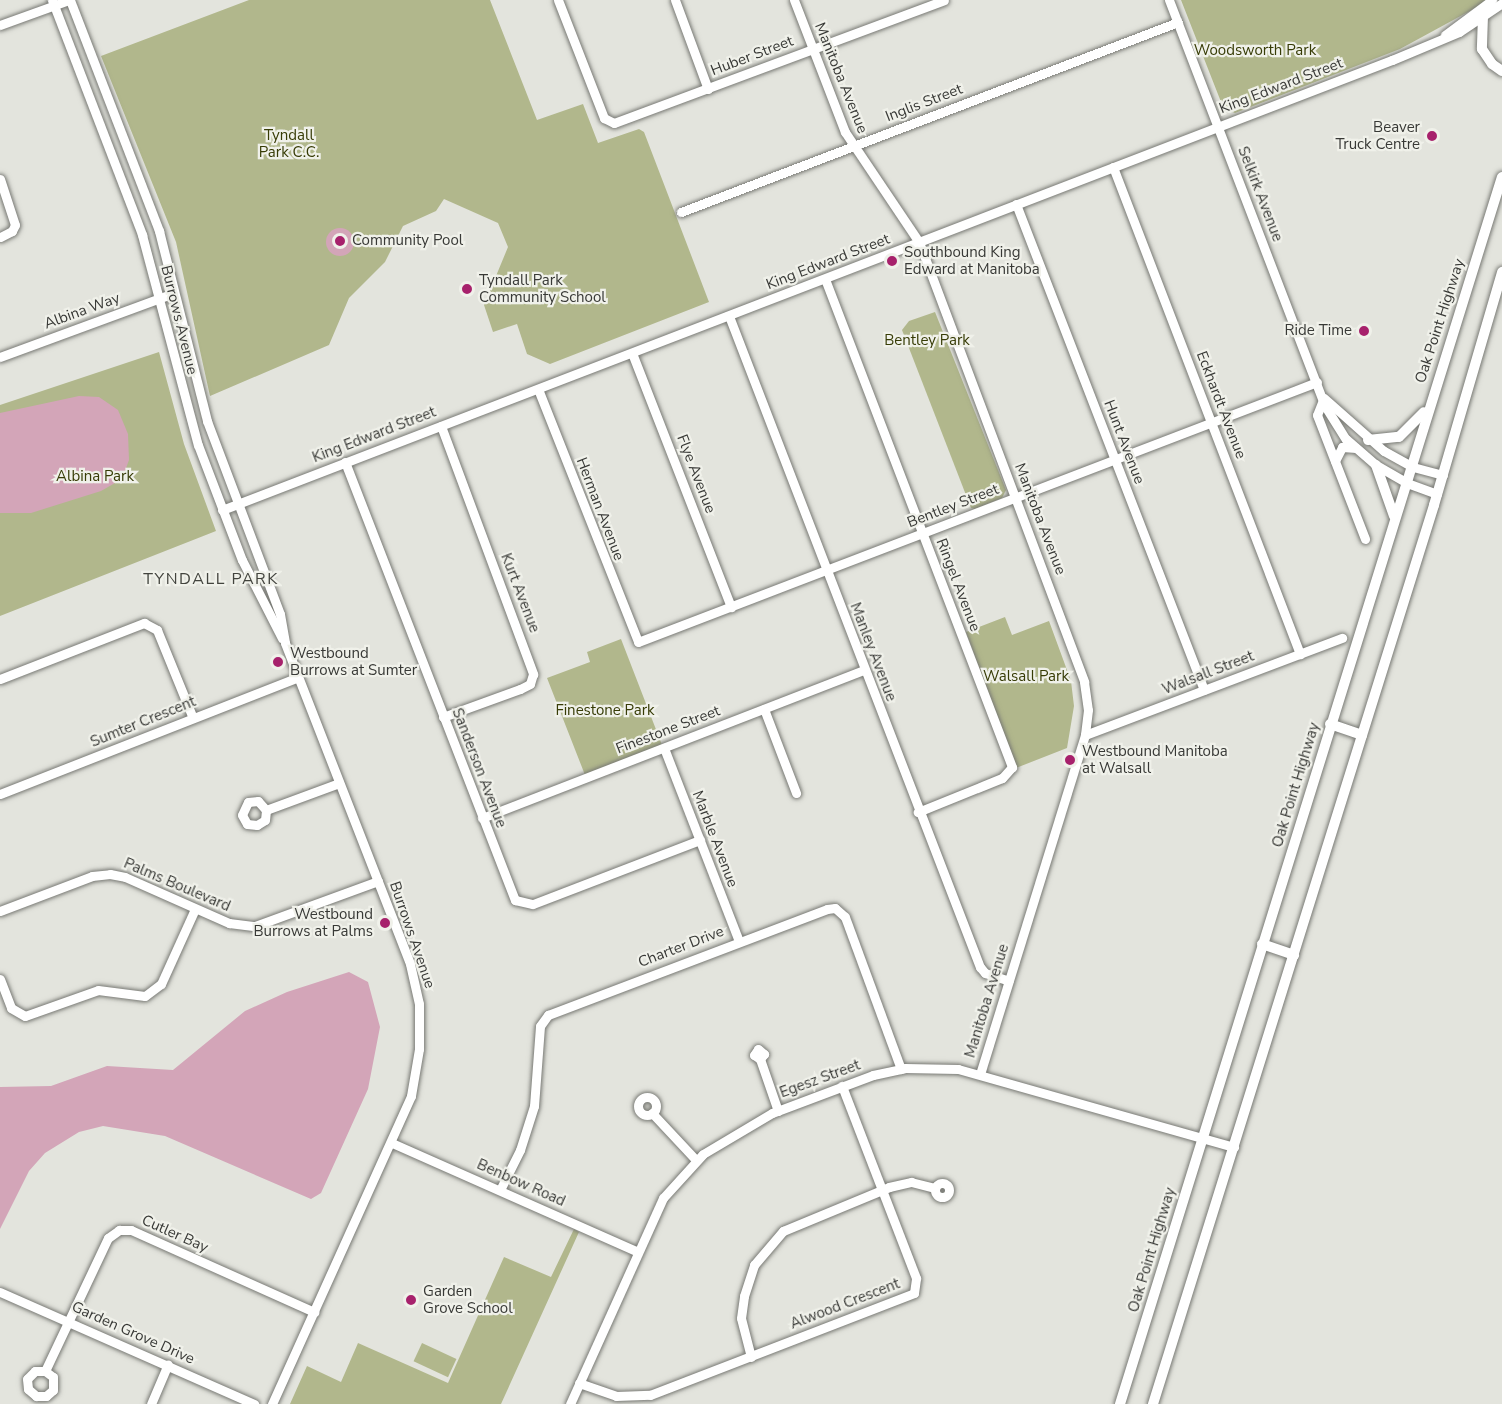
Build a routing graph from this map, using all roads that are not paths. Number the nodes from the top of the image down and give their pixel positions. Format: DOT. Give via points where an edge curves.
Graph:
graph roads {
  1 [pos="70,0"];
  2 [pos="558,0"];
  3 [pos="675,0"];
  4 [pos="794,0"];
  5 [pos="944,0"];
  6 [pos="1169,0"];
  7 [pos="1492,0"];
  8 [pos="53,3"];
  9 [pos="1502,3"];
  10 [pos="1483,16"];
  11 [pos="1178,22"];
  12 [pos="0,25"];
  13 [pos="1444,36"];
  14 [pos="813,50"];
  15 [pos="1502,70"];
  16 [pos="708,89"];
  17 [pos="1218,126"];
  18 [pos="853,146"];
  19 [pos="1113,167"];
  20 [pos="1502,177"];
  21 [pos="0,179"];
  22 [pos="1016,204"];
  23 [pos="681,212"];
  24 [pos="0,237"];
  25 [pos="919,242"];
  26 [pos="1502,272"];
  27 [pos="825,279"];
  28 [pos="174,293"];
  29 [pos="158,299"];
  30 [pos="729,316"];
  31 [pos="632,352"];
  32 [pos="0,357"];
  33 [pos="1317,382"];
  34 [pos="538,389"];
  35 [pos="1324,398"];
  36 [pos="1431,398"];
  37 [pos="1211,423"];
  38 [pos="441,426"];
  39 [pos="1368,440"];
  40 [pos="1356,448"];
  41 [pos="1115,460"];
  42 [pos="1335,461"];
  43 [pos="345,462"];
  44 [pos="1376,465"];
  45 [pos="1413,467"];
  46 [pos="1443,476"];
  47 [pos="1407,483"];
  48 [pos="1437,494"];
  49 [pos="1016,498"];
  50 [pos="239,503"];
  51 [pos="222,510"];
  52 [pos="1394,516"];
  53 [pos="923,534"];
  54 [pos="1365,539"];
  55 [pos="827,571"];
  56 [pos="731,607"];
  57 [pos="1342,638"];
  58 [pos="634,640"];
  59 [pos="285,643"];
  60 [pos="1300,654"];
  61 [pos="864,670"];
  62 [pos="298,677"];
  63 [pos="0,679"];
  64 [pos="1204,690"];
  65 [pos="764,709"];
  66 [pos="443,717"];
  67 [pos="193,718"];
  68 [pos="1330,724"];
  69 [pos="1085,735"];
  70 [pos="1362,735"];
  71 [pos="664,748"];
  72 [pos="339,783"];
  73 [pos="796,793"];
  74 [pos="0,795"];
  75 [pos="266,810"];
  76 [pos="918,812"];
  77 [pos="482,818"];
  78 [pos="700,840"];
  79 [pos="378,881"];
  80 [pos="195,909"];
  81 [pos="0,911"];
  82 [pos="739,941"];
  83 [pos="1262,944"];
  84 [pos="1294,955"];
  85 [pos="0,979"];
  86 [pos="1009,981"];
  87 [pos="760,1059"];
  88 [pos="901,1069"];
  89 [pos="980,1074"];
  90 [pos="842,1086"];
  91 [pos="778,1110"];
  92 [pos="652,1113"];
  93 [pos="1202,1138"];
  94 [pos="392,1143"];
  95 [pos="1234,1147"];
  96 [pos="696,1160"];
  97 [pos="935,1188"];
  98 [pos="882,1189"];
  99 [pos="500,1190"];
  100 [pos="638,1252"];
  101 [pos="0,1292"];
  102 [pos="314,1312"];
  103 [pos="69,1321"];
  104 [pos="751,1357"];
  105 [pos="168,1364"];
  106 [pos="45,1371"];
  107 [pos="579,1383"];
  108 [pos="151,1404"];
  109 [pos="254,1404"];
  110 [pos="272,1404"];
  111 [pos="570,1404"];
  112 [pos="1120,1404"];
  113 [pos="1153,1404"];
  1 -- 8 [label="street"];
  1 -- 28 [label="street, Burrows Avenue" via="159,231"];
  2 -- 16 [label="street, Huber Street" via="604,118 614,123"];
  3 -- 16 [label="street"];
  4 -- 14 [label="street, Manitoba Avenue"];
  5 -- 14 [label="street, Huber Street"];
  6 -- 11 [label="street, Selkirk Avenue"];
  7 -- 13 [label="street, King Edward Street"];
  8 -- 12 [label="street"];
  8 -- 29 [label="street, Burrows Avenue" via="142,235"];
  9 -- 10 [label="street, King Edward Street"];
  10 -- 13 [label="street, King Edward Street"];
  10 -- 15 [label="main road" via="1482,49 1492,64"];
  11 -- 17 [label="street, Selkirk Avenue"];
  11 -- 18 [label="street, Inglis Street"];
  13 -- 17 [label="street, King Edward Street" via="1392,60"];
  14 -- 16 [label="street, Huber Street"];
  14 -- 18 [label="street, Manitoba Avenue"];
  17 -- 19 [label="street, King Edward Street"];
  17 -- 33 [label="street, Selkirk Avenue"];
  18 -- 23 [label="street, Inglis Street"];
  18 -- 25 [label="street, Manitoba Avenue"];
  19 -- 22 [label="street, King Edward Street"];
  19 -- 37 [label="street, Eckhardt Avenue"];
  20 -- 36 [label="main road, Oak Point Highway"];
  21 -- 24 [label="street" via="15,225"];
  22 -- 25 [label="street, King Edward Street"];
  22 -- 41 [label="street, Hunt Avenue"];
  25 -- 27 [label="street, King Edward Street"];
  25 -- 49 [label="street, Manitoba Avenue"];
  26 -- 46 [label="main road"];
  27 -- 30 [label="street, King Edward Street"];
  27 -- 53 [label="street, Ringel Avenue"];
  28 -- 29 [label="street, Albina Way"];
  28 -- 50 [label="street, Burrows Avenue" via="207,422"];
  29 -- 32 [label="street, Albina Way"];
  29 -- 51 [label="street, Burrows Avenue" via="186,408"];
  30 -- 31 [label="street, King Edward Street"];
  30 -- 55 [label="street, Manley Avenue"];
  31 -- 34 [label="street, King Edward Street"];
  31 -- 56 [label="street, Flye Avenue"];
  33 -- 35 [label="street, Selkirk Avenue"];
  33 -- 37 [label="street, Bentley Street"];
  34 -- 38 [label="street, King Edward Street"];
  34 -- 58 [label="street, Herman Avenue"];
  35 -- 39 [label="street, Selkirk Avenue"];
  35 -- 40 [label="street, Selkirk Avenue" via="1335,425"];
  35 -- 42 [label="street, Selkirk Avenue" via="1317,415"];
  36 -- 39 [label="main road" via="1423,414 1404,434 1393,440"];
  36 -- 45 [label="main road, Oak Point Highway"];
  37 -- 41 [label="street, Bentley Street"];
  37 -- 60 [label="street, Eckhardt Avenue"];
  38 -- 43 [label="street, King Edward Street"];
  38 -- 66 [label="street, Kurt Avenue" via="533,674 530,684 520,689"];
  39 -- 45 [label="street, Selkirk Avenue"];
  40 -- 42 [label="street" via="1342,447"];
  40 -- 44 [label="street, Selkirk Avenue"];
  41 -- 49 [label="street, Bentley Street"];
  41 -- 64 [label="street, Hunt Avenue"];
  42 -- 54 [label="street, Selkirk Avenue"];
  43 -- 50 [label="street, King Edward Street"];
  43 -- 66 [label="street, Sanderson Avenue"];
  44 -- 47 [label="street, Selkirk Avenue"];
  44 -- 52 [label="main road"];
  45 -- 46 [label="street, Selkirk Avenue"];
  45 -- 47 [label="main road, Oak Point Highway"];
  46 -- 48 [label="main road"];
  47 -- 48 [label="street, Selkirk Avenue"];
  47 -- 52 [label="main road, Oak Point Highway"];
  48 -- 70 [label="main road"];
  49 -- 53 [label="street, Bentley Street"];
  49 -- 69 [label="street, Manitoba Avenue" via="1084,682 1088,710"];
  50 -- 51 [label="street, King Edward Street"];
  50 -- 59 [label="street, Burrows Avenue" via="280,614"];
  51 -- 59 [label="street, Burrows Avenue" via="269,619"];
  52 -- 68 [label="main road, Oak Point Highway"];
  53 -- 55 [label="street, Bentley Street"];
  53 -- 76 [label="street, Ringel Avenue" via="1012,767 1002,778"];
  55 -- 56 [label="street, Bentley Street"];
  55 -- 61 [label="street, Manley Avenue"];
  56 -- 58 [label="street, Bentley Street" via="638,642"];
  57 -- 60 [label="street, Walsall Street"];
  59 -- 62 [label="street, Burrows Avenue"];
  60 -- 64 [label="street, Walsall Street"];
  61 -- 65 [label="street, Finestone Street"];
  61 -- 76 [label="street, Manley Avenue"];
  62 -- 67 [label="street, Sumter Crescent"];
  62 -- 72 [label="street, Burrows Avenue"];
  63 -- 67 [label="street" via="144,623 157,630"];
  64 -- 69 [label="street, Walsall Street"];
  65 -- 71 [label="street, Finestone Street"];
  65 -- 73 [label="street"];
  66 -- 77 [label="street, Sanderson Avenue"];
  67 -- 74 [label="street, Sumter Crescent"];
  68 -- 70 [label="main road"];
  68 -- 83 [label="main road, Oak Point Highway"];
  69 -- 86 [label="street, Manitoba Avenue"];
  70 -- 84 [label="main road"];
  71 -- 77 [label="street, Finestone Street"];
  71 -- 78 [label="street, Marble Avenue"];
  72 -- 75 [label="street"];
  72 -- 79 [label="street, Burrows Avenue"];
  76 -- 86 [label="street, Manley Avenue" via="980,967 985,973"];
  77 -- 78 [label="street, Sanderson Avenue" via="511,894 526,905"];
  78 -- 82 [label="street, Marble Avenue"];
  79 -- 80 [label="street, Palms Boulevard" via="263,925 229,923"];
  79 -- 94 [label="street, Burrows Avenue" via="414,976 421,1030 411,1096"];
  80 -- 81 [label="street, Palms Boulevard" via="110,874 92,876"];
  80 -- 85 [label="street" via="161,984 145,996 98,990 25,1016 11,1008"];
  82 -- 88 [label="street, Charter Drive" via="827,909 842,911"];
  82 -- 99 [label="street, Charter Drive" via="544,1018 540,1026 534,1106 520,1150"];
  83 -- 84 [label="main road"];
  83 -- 93 [label="main road, Oak Point Highway"];
  84 -- 95 [label="main road"];
  86 -- 89 [label="street, Manitoba Avenue"];
  87 -- 91 [label="street"];
  88 -- 89 [label="street, Egesz Street" via="958,1068"];
  88 -- 90 [label="street, Egesz Street"];
  89 -- 93 [label="street, Egesz Street"];
  90 -- 91 [label="street, Egesz Street"];
  90 -- 98 [label="street, Alwood Crescent"];
  91 -- 96 [label="street, Egesz Street" via="728,1135"];
  92 -- 96 [label="street"];
  93 -- 95 [label="street, Egesz Street"];
  93 -- 112 [label="main road, Oak Point Highway"];
  94 -- 99 [label="street, Benbow Road"];
  94 -- 102 [label="street, Burrows Avenue"];
  95 -- 113 [label="main road"];
  96 -- 100 [label="street, Egesz Street" via="663,1198"];
  97 -- 98 [label="street" via="911,1182"];
  98 -- 104 [label="street" via="795,1224 763,1251 748,1279 741,1318"];
  98 -- 104 [label="street, Alwood Crescent" via="916,1278 914,1293"];
  99 -- 100 [label="street, Benbow Road"];
  100 -- 107 [label="street, Egesz Street"];
  101 -- 103 [label="street, Garden Grove Drive"];
  102 -- 103 [label="street, Cutler Bay" via="130,1230 119,1230 108,1238"];
  102 -- 110 [label="street, Burrows Avenue"];
  103 -- 105 [label="street, Garden Grove Drive"];
  103 -- 106 [label="street"];
  104 -- 107 [label="street, Alwood Crescent" via="650,1395 616,1396"];
  105 -- 108 [label="street"];
  105 -- 109 [label="street, Garden Grove Drive"];
  107 -- 111 [label="street, Egesz Street"];
}
